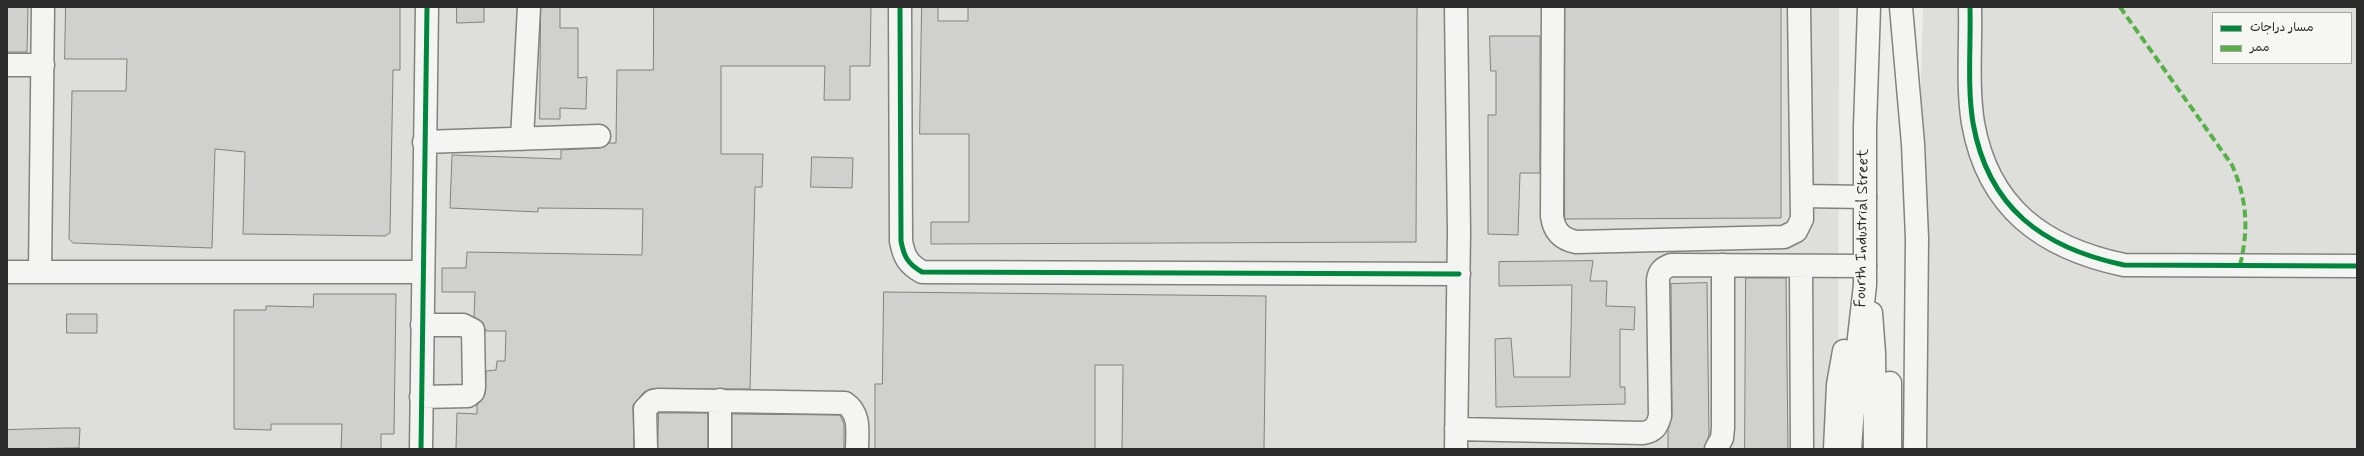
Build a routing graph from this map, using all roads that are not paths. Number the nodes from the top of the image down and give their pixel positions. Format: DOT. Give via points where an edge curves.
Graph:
graph roads {
  1 [pos="43,7"];
  2 [pos="427,7"];
  3 [pos="529,7"];
  4 [pos="900,7"];
  5 [pos="1456,7"];
  6 [pos="1553,7"];
  7 [pos="1799,7"];
  8 [pos="1864,7"];
  9 [pos="1869,7"];
  10 [pos="1901,7"];
  11 [pos="1912,7"];
  12 [pos="1970,7"];
  13 [pos="1868,35"];
  14 [pos="1905,54"];
  15 [pos="7,65"];
  16 [pos="43,65"];
  17 [pos="599,136"];
  18 [pos="522,139"];
  19 [pos="424,142"];
  20 [pos="1802,196"];
  21 [pos="1865,198"];
  22 [pos="1722,265"];
  23 [pos="1801,266"];
  24 [pos="2357,266"];
  25 [pos="7,272"];
  26 [pos="40,272"];
  27 [pos="422,272"];
  28 [pos="1459,274"];
  29 [pos="1865,276"];
  30 [pos="1872,325"];
  31 [pos="422,326"];
  32 [pos="1915,396"];
  33 [pos="421,397"];
  34 [pos="720,400"];
  35 [pos="1456,439"];
  36 [pos="421,449"];
  37 [pos="646,449"];
  38 [pos="720,449"];
  39 [pos="857,449"];
  40 [pos="1716,449"];
  41 [pos="1802,449"];
  42 [pos="1835,449"];
  43 [pos="1850,449"];
  44 [pos="1875,449"];
  45 [pos="1890,449"];
  46 [pos="1915,449"];
  47 [pos="1929,449"];
  1 -- 16 [label="street"];
  2 -- 19 [label="street"];
  3 -- 18 [label="street"];
  4 -- 28 [label="street" via="903,254 911,265 922,272"];
  5 -- 28 [label="street"];
  6 -- 20 [label="street" via="1552,216 1553,224 1562,237 1576,242 1784,237 1791,235 1800,225"];
  7 -- 20 [label="street"];
  8 -- 13 [label="street"];
  9 -- 13 [label="street, Fourth Industrial Street"];
  10 -- 14 [label="street"];
  11 -- 14 [label="street"];
  12 -- 24 [label="street" via="1973,122 1979,149 1988,175 2003,198 2022,219 2045,236 2076,252 2124,265"];
  13 -- 21 [label="street, Fourth Industrial Street"];
  14 -- 32 [label="street" via="1913,144 1917,238"];
  15 -- 16 [label="street"];
  16 -- 26 [label="street"];
  17 -- 18 [label="street"];
  18 -- 19 [label="street"];
  19 -- 27 [label="street"];
  20 -- 21 [label="street"];
  21 -- 29 [label="street, Fourth Industrial Street"];
  22 -- 23 [label="street"];
  22 -- 35 [label="street" via="1671,265 1664,267 1659,273 1660,416 1658,425 1652,431"];
  22 -- 40 [label="street" via="1723,428 1722,438"];
  23 -- 29 [label="street"];
  23 -- 41 [label="street"];
  25 -- 26 [label="street"];
  26 -- 27 [label="street"];
  27 -- 31 [label="street"];
  28 -- 35 [label="street"];
  29 -- 30 [label="street"];
  29 -- 42 [label="street" via="1852,318 1838,385"];
  29 -- 43 [label="street, Fourth Industrial Street"];
  30 -- 44 [label="street"];
  30 -- 45 [label="street" via="1882,344 1888,366"];
  31 -- 33 [label="street"];
  31 -- 33 [label="street" via="463,325 473,330 474,387 468,396"];
  32 -- 46 [label="street"];
  32 -- 47 [label="street"];
  33 -- 36 [label="street"];
  34 -- 37 [label="street" via="652,401 645,409"];
  34 -- 38 [label="street"];
  34 -- 39 [label="street" via="845,403 856,415"];
}
